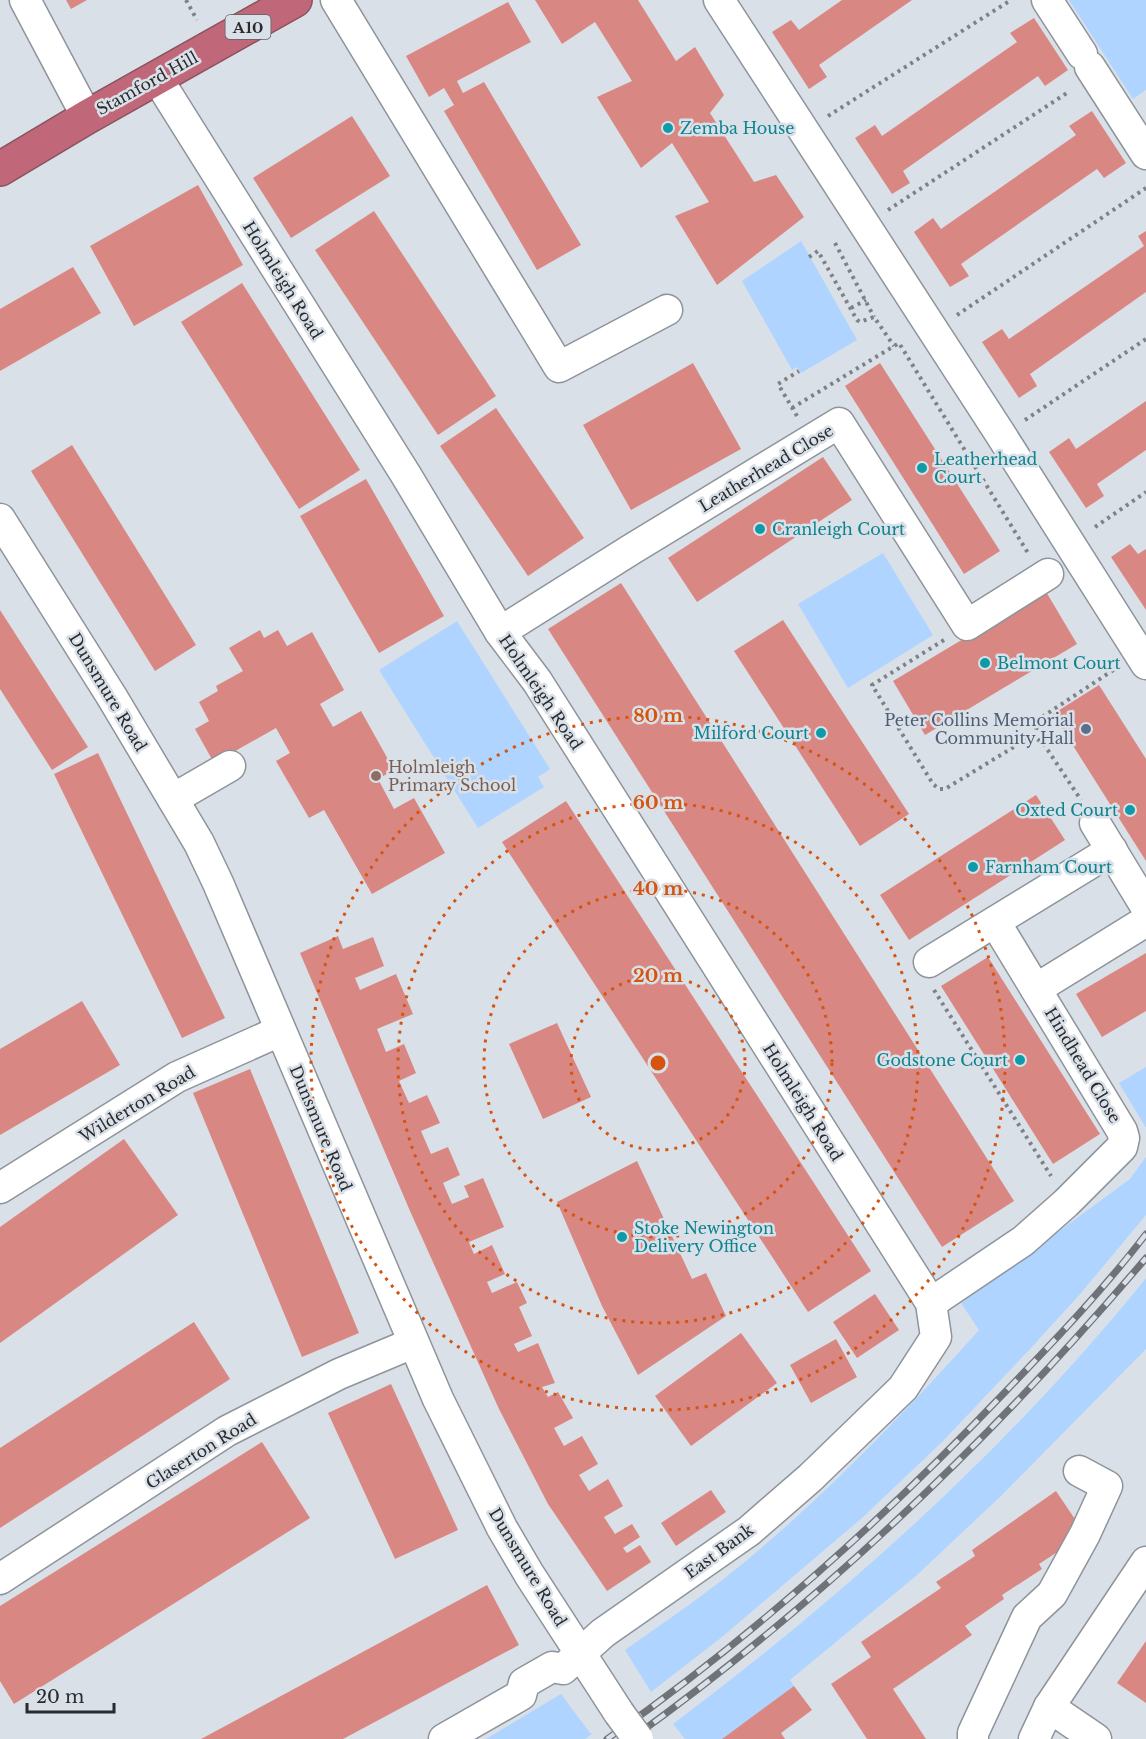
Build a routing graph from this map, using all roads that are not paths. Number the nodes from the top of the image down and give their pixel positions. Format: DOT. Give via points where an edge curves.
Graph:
graph roads {
  1 [pos="25,0"];
  2 [pos="296,0"];
  3 [pos="336,0"];
  4 [pos="719,0"];
  5 [pos="1047,0"];
  6 [pos="157,78"];
  7 [pos="87,117"];
  8 [pos="1146,154"];
  9 [pos="0,169"];
  10 [pos="667,310"];
  11 [pos="0,519"];
  12 [pos="1046,576"];
  13 [pos="500,632"];
  14 [pos="1146,664"];
  15 [pos="230,766"];
  16 [pos="173,799"];
  17 [pos="1089,813"];
  18 [pos="1112,850"];
  19 [pos="1146,907"];
  20 [pos="1146,921"];
  21 [pos="995,922"];
  22 [pos="929,962"];
  23 [pos="1036,989"];
  24 [pos="280,1031"];
  25 [pos="0,1188"];
  26 [pos="931,1303"];
  27 [pos="413,1343"];
  28 [pos="1079,1471"];
  29 [pos="1146,1562"];
  30 [pos="0,1579"];
  31 [pos="572,1662"];
  32 [pos="1049,1707"];
  33 [pos="444,1739"];
  34 [pos="638,1739"];
  35 [pos="973,1739"];
  36 [pos="1034,1739"];
  37 [pos="1096,1739"];
  1 -- 7 [label="street"];
  2 -- 6 [label="highway, Stamford Hill / A10"];
  3 -- 10 [label="street" via="559,367"];
  4 -- 14 [label="street"];
  5 -- 8 [label="street"];
  6 -- 7 [label="highway, Stamford Hill / A10"];
  6 -- 13 [label="street, Holmleigh Road"];
  7 -- 9 [label="highway, Stamford Hill / A10"];
  11 -- 16 [label="street, Dunsmure Road"];
  12 -- 13 [label="street, Leatherhead Close" via="960,628 839,423"];
  13 -- 26 [label="street, Holmleigh Road" via="537,681"];
  15 -- 16 [label="street"];
  16 -- 24 [label="street, Dunsmure Road" via="218,883"];
  17 -- 18 [label="street"];
  18 -- 19 [label="street"];
  18 -- 21 [label="street"];
  20 -- 23 [label="street, Hindhead Close"];
  21 -- 22 [label="street"];
  21 -- 23 [label="street, Hindhead Close"];
  23 -- 26 [label="street, Hindhead Close" via="1122,1131 1122,1147 1023,1241"];
  24 -- 25 [label="street, Wilderton Road" via="177,1077"];
  24 -- 27 [label="street, Dunsmure Road"];
  26 -- 31 [label="street, East Bank" via="936,1337 903,1388 749,1531 603,1633"];
  27 -- 30 [label="street, Glaserton Road" via="339,1374 227,1431"];
  27 -- 31 [label="street, Dunsmure Road"];
  28 -- 35 [label="street" via="1107,1486 1052,1594 1027,1617"];
  29 -- 32 [label="street"];
  31 -- 33 [label="street, East Bank" via="552,1667 524,1683 521,1695"];
  31 -- 34 [label="street, Dunsmure Road, bridge"];
  32 -- 36 [label="street"];
  32 -- 37 [label="street"];
}
